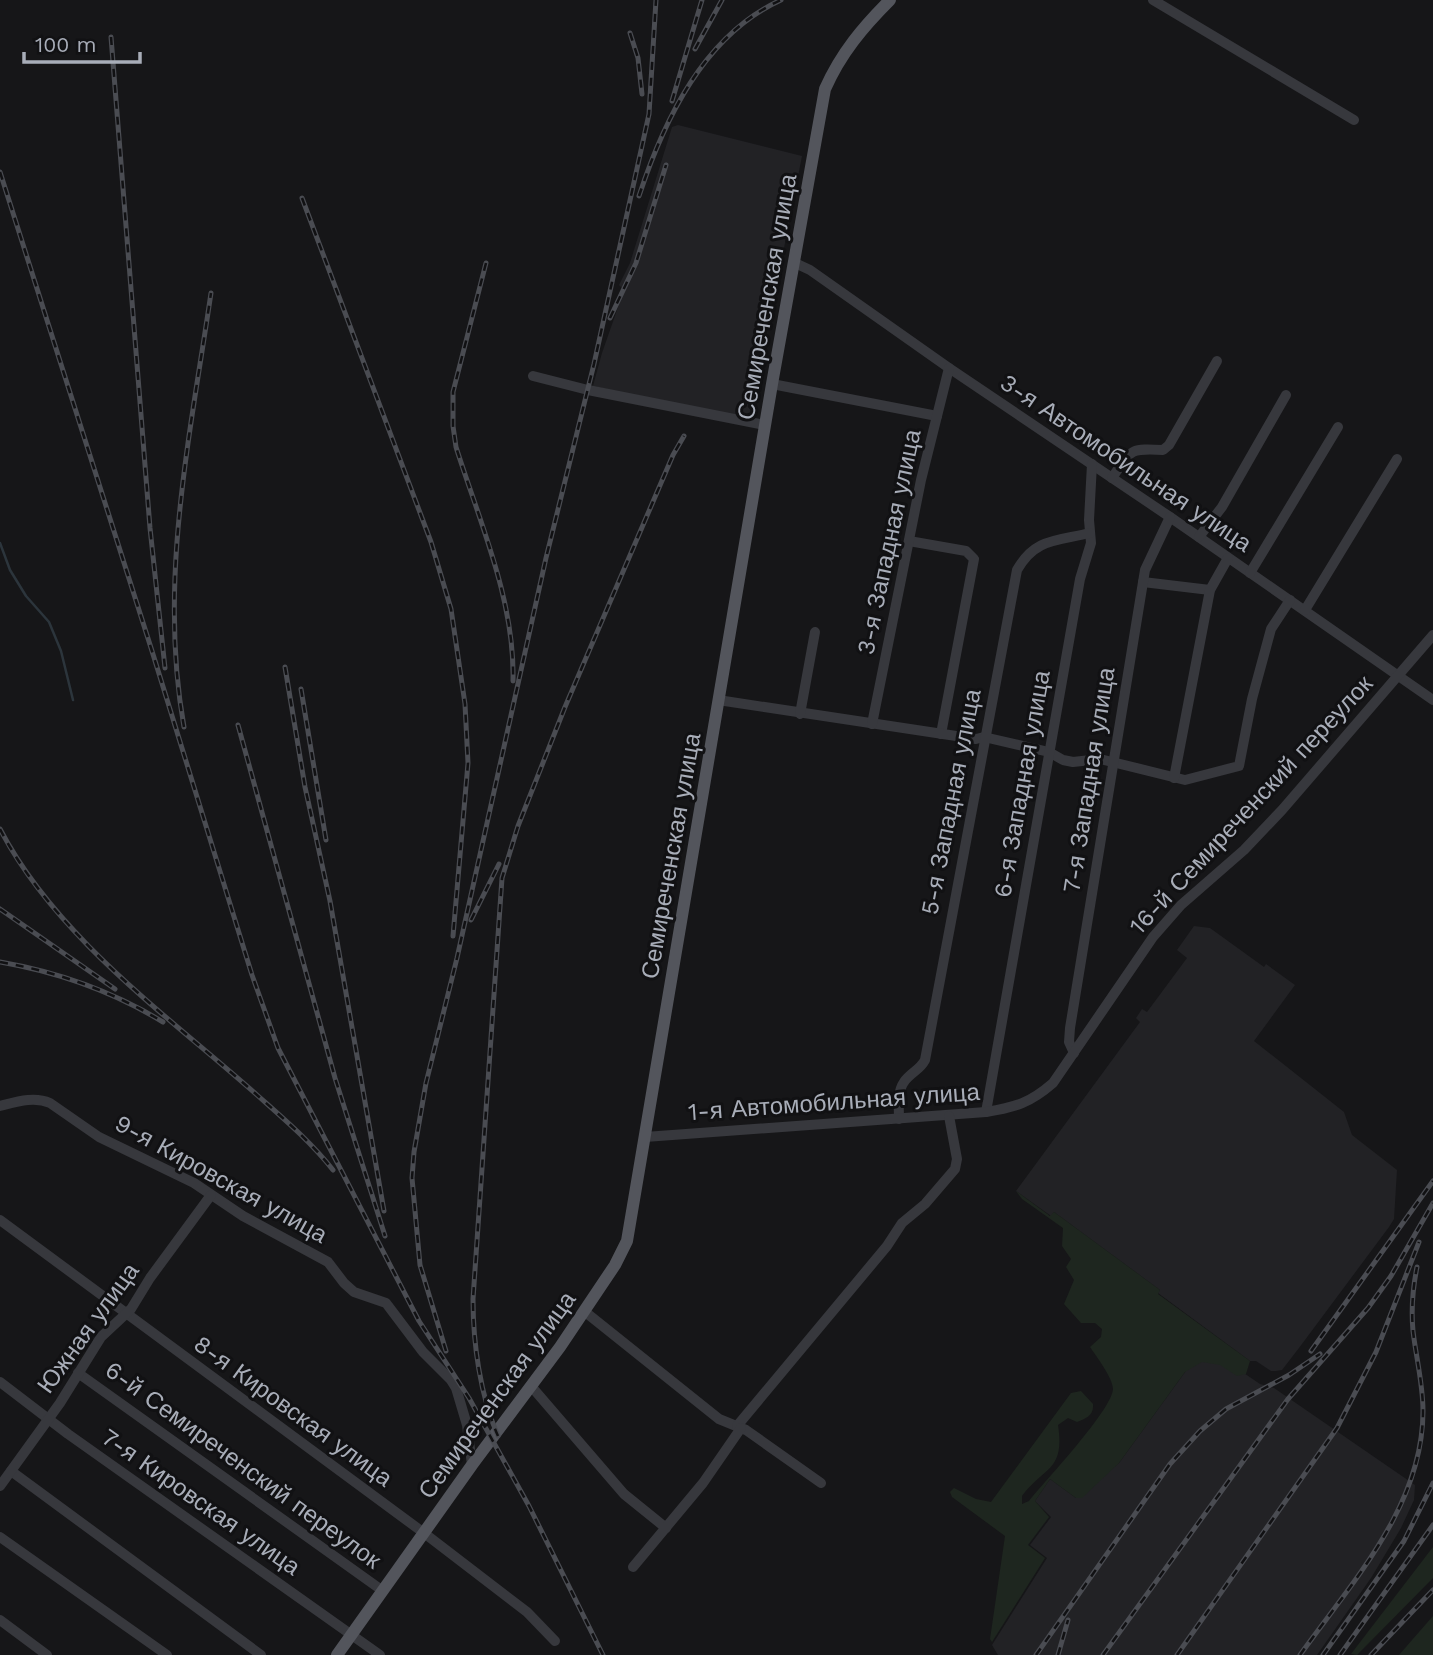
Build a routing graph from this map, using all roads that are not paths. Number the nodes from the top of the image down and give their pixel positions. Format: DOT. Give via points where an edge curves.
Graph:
graph roads {
  1 [pos="890,0"];
  2 [pos="1153,0"];
  3 [pos="1354,120"];
  4 [pos="795,263"];
  5 [pos="1217,361"];
  6 [pos="948,368"];
  7 [pos="533,376"];
  8 [pos="772,384"];
  9 [pos="1286,395"];
  10 [pos="937,416"];
  11 [pos="765,425"];
  12 [pos="1338,427"];
  13 [pos="1397,459"];
  14 [pos="1092,464"];
  15 [pos="1112,478"];
  16 [pos="1170,517"];
  17 [pos="1090,533"];
  18 [pos="1199,537"];
  19 [pos="909,541"];
  20 [pos="1228,558"];
  21 [pos="1250,573"];
  22 [pos="1143,582"];
  23 [pos="1210,590"];
  24 [pos="1290,600"];
  25 [pos="1305,610"];
  26 [pos="815,632"];
  27 [pos="1433,635"];
  28 [pos="1399,675"];
  29 [pos="718,700"];
  30 [pos="1433,700"];
  31 [pos="800,714"];
  32 [pos="872,724"];
  33 [pos="941,734"];
  34 [pos="984,737"];
  35 [pos="1049,752"];
  36 [pos="1113,761"];
  37 [pos="1174,778"];
  38 [pos="1074,1053"];
  39 [pos="1025,1104"];
  40 [pos="0,1106"];
  41 [pos="986,1112"];
  42 [pos="949,1116"];
  43 [pos="899,1119"];
  44 [pos="645,1137"];
  45 [pos="211,1195"];
  46 [pos="0,1220"];
  47 [pos="584,1311"];
  48 [pos="126,1315"];
  49 [pos="78,1373"];
  50 [pos="0,1382"];
  51 [pos="531,1386"];
  52 [pos="48,1417"];
  53 [pos="739,1427"];
  54 [pos="472,1465"];
  55 [pos="11,1471"];
  56 [pos="821,1483"];
  57 [pos="0,1486"];
  58 [pos="666,1528"];
  59 [pos="424,1533"];
  60 [pos="0,1537"];
  61 [pos="633,1567"];
  62 [pos="383,1591"];
  63 [pos="0,1620"];
  64 [pos="351,1635"];
  65 [pos="555,1641"];
  66 [pos="47,1655"];
  67 [pos="167,1655"];
  68 [pos="261,1655"];
  69 [pos="337,1655"];
  70 [pos="380,1655"];
  1 -- 4 [label="main road, Семиреченская улица" via="853,39 825,89"];
  2 -- 3 [label="street"];
  4 -- 6 [label="street, 3-я Автомобильная улица"];
  4 -- 8 [label="main road, Семиреченская улица"];
  5 -- 15 [label="street" via="1169,445 1163,450 1138,448 1130,452"];
  6 -- 10 [label="street, 3-я Западная улица"];
  6 -- 14 [label="street, 3-я Автомобильная улица"];
  7 -- 11 [label="street"];
  8 -- 10 [label="street"];
  8 -- 11 [label="main road, Семиреченская улица"];
  9 -- 18 [label="street" via="1222,507"];
  10 -- 19 [label="street, 3-я Западная улица"];
  11 -- 29 [label="main road, Семиреченская улица"];
  12 -- 21 [label="street"];
  13 -- 25 [label="street"];
  14 -- 15 [label="street, 3-я Автомобильная улица"];
  14 -- 17 [label="street, 6-я Западная улица"];
  15 -- 16 [label="street, 3-я Автомобильная улица"];
  16 -- 18 [label="street, 3-я Автомобильная улица"];
  16 -- 22 [label="street, 7-я Западная улица"];
  17 -- 34 [label="street, 5-я Западная улица" via="1038,545 1017,570"];
  17 -- 35 [label="street, 6-я Западная улица"];
  18 -- 20 [label="street, 3-я Автомобильная улица"];
  19 -- 32 [label="street, 3-я Западная улица"];
  19 -- 33 [label="street" via="966,551 974,559"];
  20 -- 21 [label="street, 3-я Автомобильная улица"];
  20 -- 23 [label="street"];
  21 -- 24 [label="street, 3-я Автомобильная улица"];
  22 -- 23 [label="street"];
  22 -- 36 [label="street, 7-я Западная улица"];
  23 -- 37 [label="street"];
  24 -- 25 [label="street, 3-я Автомобильная улица"];
  24 -- 37 [label="street" via="1271,629 1239,766 1198,778"];
  25 -- 28 [label="street, 3-я Автомобильная улица"];
  26 -- 31 [label="street"];
  27 -- 28 [label="street, 16-й Семиреченский переулок"];
  28 -- 30 [label="street, 3-я Автомобильная улица"];
  28 -- 38 [label="street, 16-й Семиреченский переулок" via="1262,831 1153,937"];
  29 -- 31 [label="street"];
  29 -- 44 [label="main road, Семиреченская улица"];
  31 -- 32 [label="street"];
  32 -- 33 [label="street"];
  33 -- 34 [label="street"];
  34 -- 35 [label="street"];
  34 -- 43 [label="street, 5-я Западная улица" via="925,1060 904,1083"];
  35 -- 36 [label="street" via="1073,762"];
  35 -- 41 [label="street, 6-я Западная улица"];
  36 -- 37 [label="street"];
  36 -- 38 [label="street, 7-я Западная улица" via="1070,1027"];
  38 -- 39 [label="street, 16-й Семиреченский переулок" via="1053,1083"];
  39 -- 41 [label="street, 1-я Автомобильная улица"];
  40 -- 45 [label="street, 9-я Кировская улица" via="43,1100 99,1137"];
  41 -- 42 [label="street, 1-я Автомобильная улица"];
  42 -- 43 [label="street, 1-я Автомобильная улица"];
  42 -- 53 [label="street" via="955,1169 902,1223"];
  43 -- 44 [label="street, 1-я Автомобильная улица"];
  44 -- 47 [label="main road, Семиреченская улица" via="627,1241"];
  45 -- 48 [label="street, Южная улица"];
  45 -- 54 [label="street, 9-я Кировская улица" via="328,1262 354,1292 386,1303 456,1388"];
  46 -- 48 [label="street, 8-я Кировская улица"];
  47 -- 51 [label="main road, Семиреченская улица"];
  47 -- 53 [label="street" via="719,1419"];
  48 -- 49 [label="street, Южная улица" via="101,1337"];
  48 -- 59 [label="street, 8-я Кировская улица"];
  49 -- 52 [label="street, Южная улица"];
  49 -- 62 [label="street, 6-й Семиреченский переулок"];
  50 -- 52 [label="street, 7-я Кировская улица"];
  51 -- 54 [label="main road, Семиреченская улица"];
  51 -- 58 [label="street" via="624,1494"];
  52 -- 55 [label="street, Южная улица"];
  52 -- 64 [label="street, 7-я Кировская улица"];
  53 -- 56 [label="street"];
  53 -- 58 [label="street" via="703,1483"];
  54 -- 59 [label="main road, Семиреченская улица"];
  55 -- 57 [label="street, Южная улица"];
  55 -- 68 [label="street"];
  58 -- 61 [label="street"];
  59 -- 62 [label="main road, Семиреченская улица"];
  59 -- 65 [label="street, 8-я Кировская улица" via="527,1612"];
  60 -- 67 [label="street"];
  62 -- 64 [label="main road, Семиреченская улица"];
  63 -- 66 [label="street"];
  64 -- 69 [label="main road, Семиреченская улица"];
  64 -- 70 [label="street, 7-я Кировская улица"];
}
